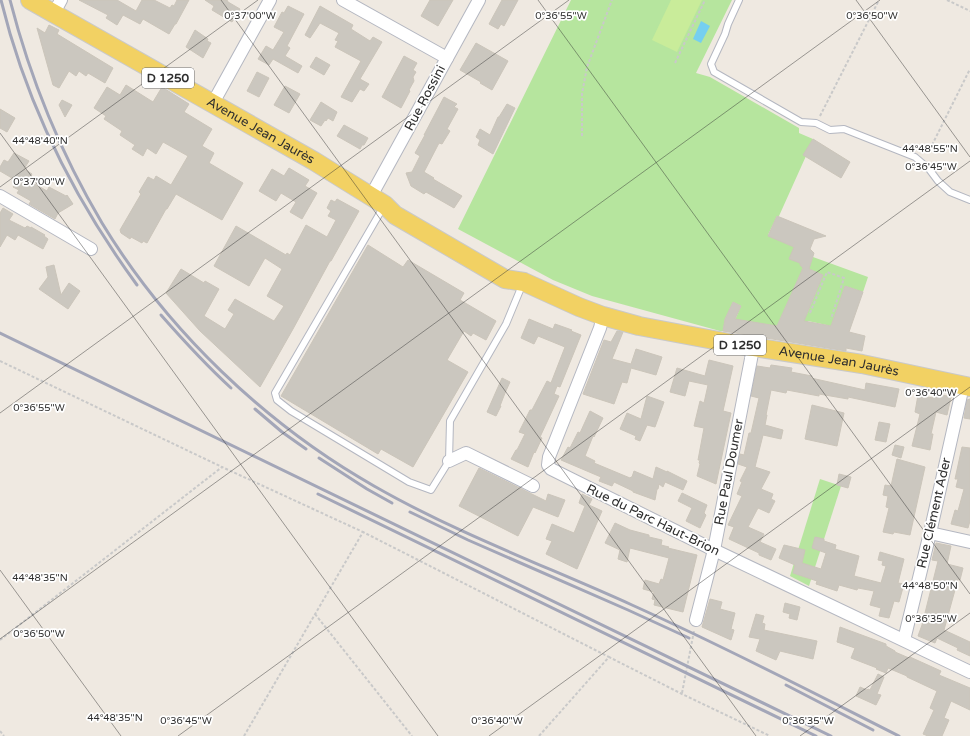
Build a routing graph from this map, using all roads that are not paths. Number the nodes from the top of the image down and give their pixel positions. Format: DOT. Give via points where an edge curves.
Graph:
graph roads {
  1 [pos="30,0"];
  2 [pos="270,0"];
  3 [pos="343,0"];
  4 [pos="479,0"];
  5 [pos="739,0"];
  6 [pos="57,7"];
  7 [pos="447,58"];
  8 [pos="213,103"];
  9 [pos="0,196"];
  10 [pos="970,200"];
  11 [pos="378,201"];
  12 [pos="91,249"];
  13 [pos="524,282"];
  14 [pos="604,316"];
  15 [pos="753,347"];
  16 [pos="967,387"];
  17 [pos="449,461"];
  18 [pos="533,486"];
  19 [pos="930,533"];
  20 [pos="970,542"];
  21 [pos="714,550"];
  22 [pos="696,620"];
  23 [pos="904,640"];
  24 [pos="970,672"];
  1 -- 6 [label="main road, Avenue Jean Jaurès / D 1250"];
  2 -- 8 [label="street"];
  3 -- 7 [label="street"];
  4 -- 7 [label="street, Rue Rossini"];
  5 -- 10 [label="lane" via="711,64 714,72 801,122 816,123 830,130 844,128 915,157 930,169 950,192"];
  6 -- 8 [label="main road, Avenue Jean Jaurès / D 1250"];
  7 -- 11 [label="street, Rue Rossini"];
  8 -- 11 [label="main road, Avenue Jean Jaurès / D 1250"];
  9 -- 12 [label="street"];
  11 -- 13 [label="main road, Avenue Jean Jaurès / D 1250" via="400,208 509,270"];
  11 -- 17 [label="lane" via="276,393 278,400 291,411 409,482 431,490"];
  13 -- 14 [label="main road, Avenue Jean Jaurès / D 1250"];
  13 -- 17 [label="lane" via="506,324 450,421"];
  14 -- 15 [label="main road, Avenue Jean Jaurès / D 1250" via="639,326"];
  14 -- 21 [label="street, Rue du Parc Haut-Brion" via="548,465 550,469"];
  15 -- 16 [label="main road, Avenue Jean Jaurès / D 1250" via="862,364"];
  15 -- 21 [label="street, Rue Paul Doumer"];
  16 -- 19 [label="street, Rue Clément Ader"];
  17 -- 18 [label="street" via="466,453"];
  19 -- 20 [label="street"];
  19 -- 23 [label="street, Rue Clément Ader"];
  21 -- 22 [label="street, Rue Paul Doumer"];
  21 -- 23 [label="street, Rue du Parc Haut-Brion"];
  23 -- 24 [label="street, Rue du Parc Haut-Brion"];
}
